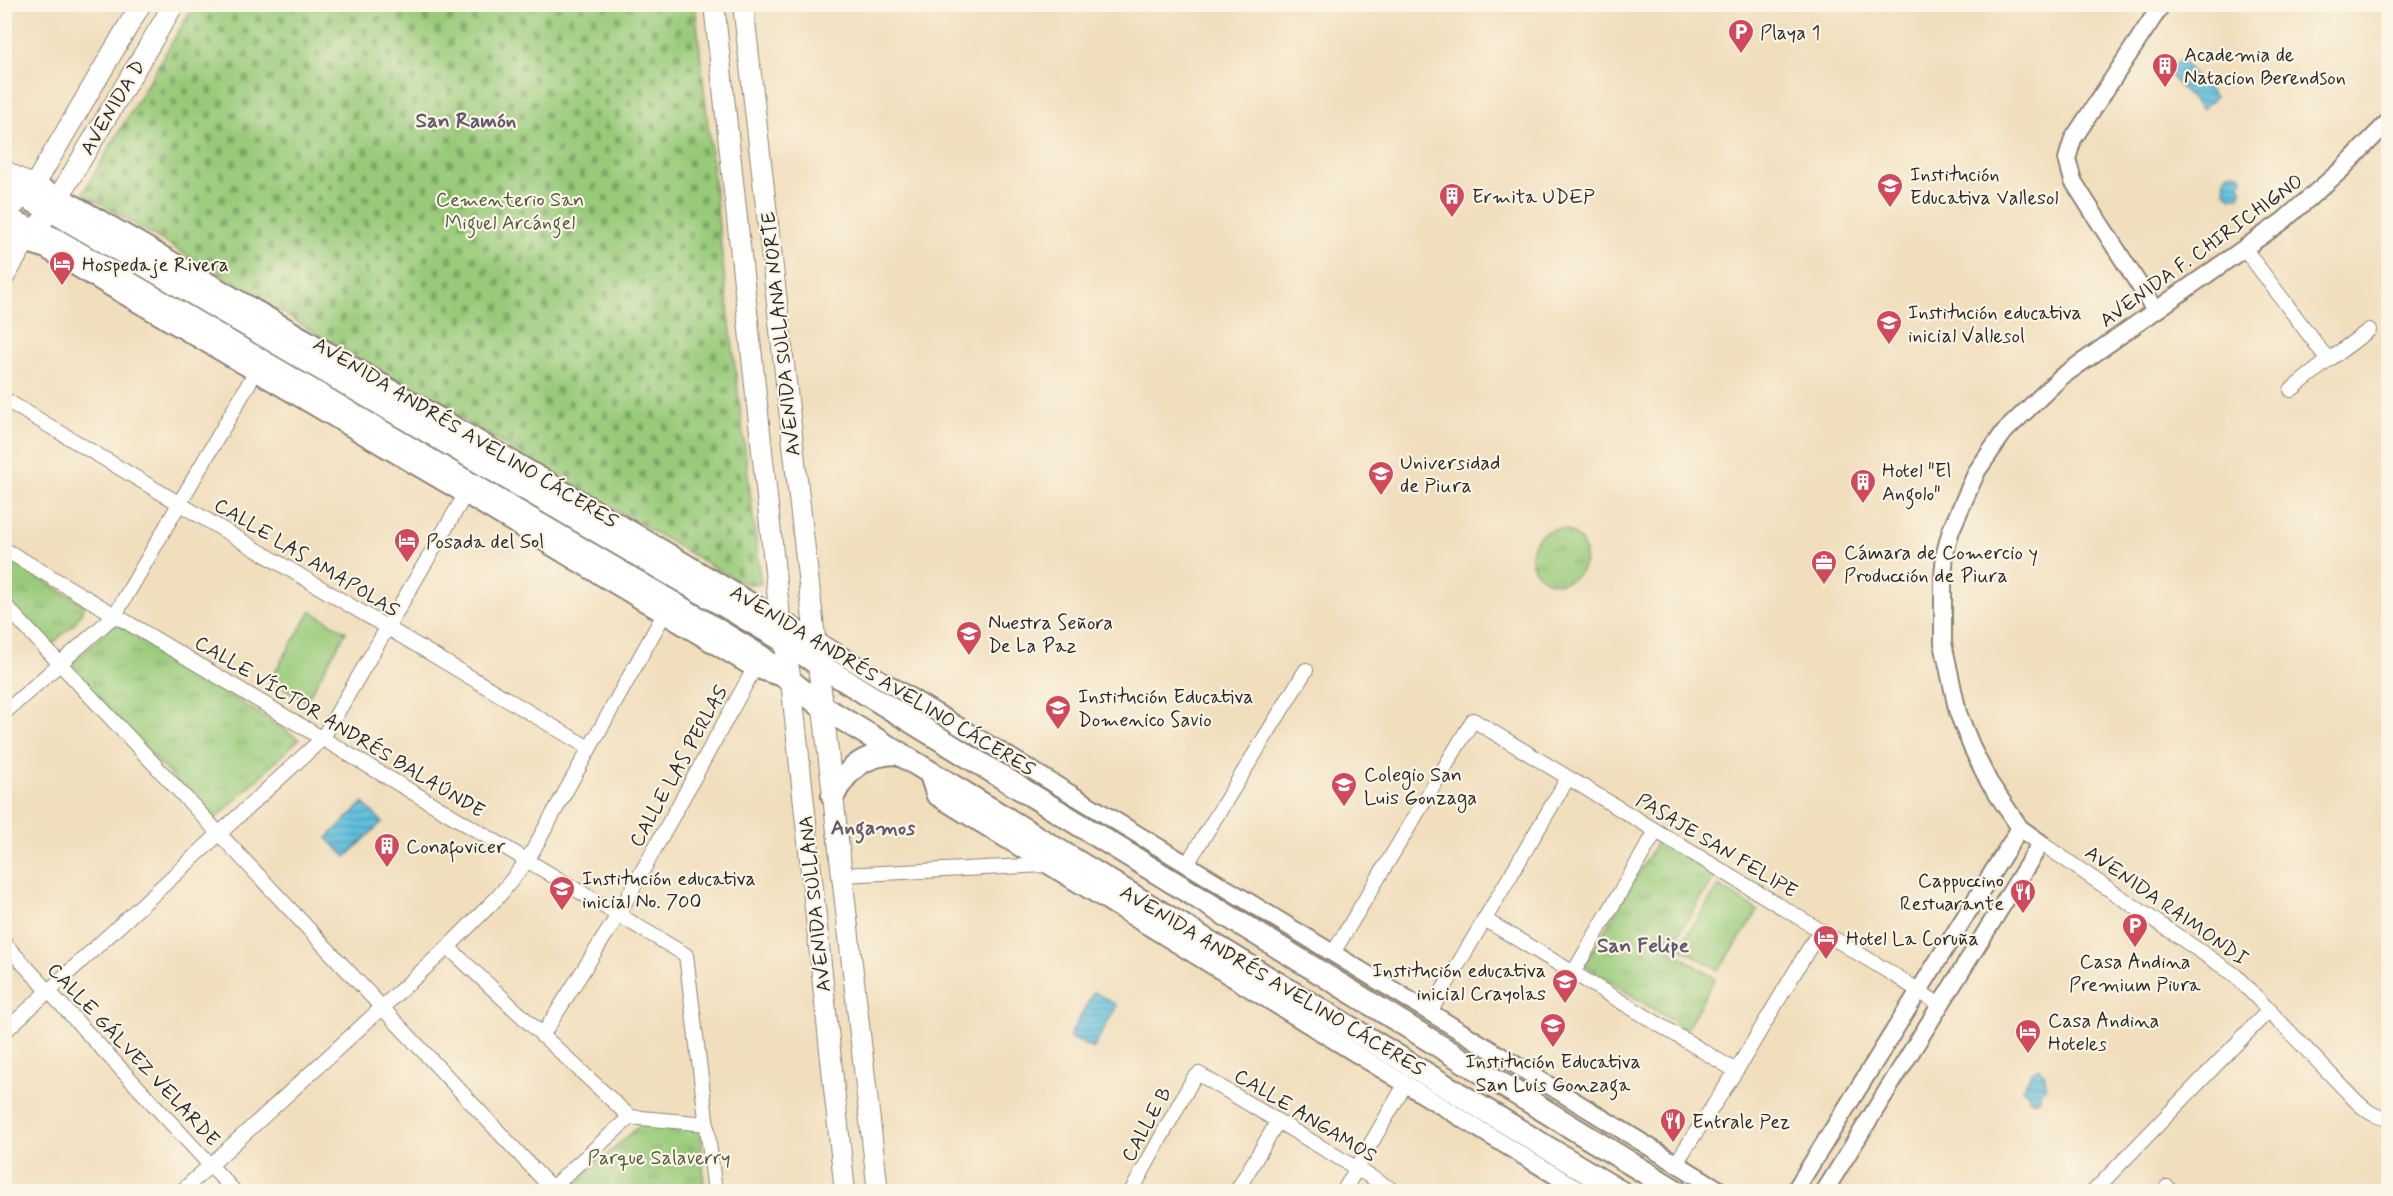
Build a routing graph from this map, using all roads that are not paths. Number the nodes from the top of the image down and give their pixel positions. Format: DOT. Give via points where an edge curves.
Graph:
graph roads {
  1 [pos="141,4"];
  2 [pos="174,4"];
  3 [pos="714,4"];
  4 [pos="743,4"];
  5 [pos="2163,4"];
  6 [pos="2388,122"];
  7 [pos="4,167"];
  8 [pos="20,188"];
  9 [pos="55,203"];
  10 [pos="4,216"];
  11 [pos="4,236"];
  12 [pos="30,236"];
  13 [pos="2244,248"];
  14 [pos="4,277"];
  15 [pos="2155,310"];
  16 [pos="2369,330"];
  17 [pos="2330,358"];
  18 [pos="256,371"];
  19 [pos="2291,390"];
  20 [pos="4,399"];
  21 [pos="465,495"];
  22 [pos="180,503"];
  23 [pos="4,549"];
  24 [pos="4,604"];
  25 [pos="667,608"];
  26 [pos="115,615"];
  27 [pos="780,618"];
  28 [pos="388,627"];
  29 [pos="814,638"];
  30 [pos="783,640"];
  31 [pos="60,663"];
  32 [pos="818,664"];
  33 [pos="754,669"];
  34 [pos="1306,670"];
  35 [pos="791,681"];
  36 [pos="821,706"];
  37 [pos="4,713"];
  38 [pos="826,738"];
  39 [pos="322,739"];
  40 [pos="798,744"];
  41 [pos="589,748"];
  42 [pos="899,753"];
  43 [pos="926,769"];
  44 [pos="1568,778"];
  45 [pos="833,796"];
  46 [pos="2020,828"];
  47 [pos="1656,831"];
  48 [pos="220,834"];
  49 [pos="2041,843"];
  50 [pos="527,861"];
  51 [pos="1187,864"];
  52 [pos="1047,865"];
  53 [pos="842,875"];
  54 [pos="618,915"];
  55 [pos="1484,920"];
  56 [pos="1820,930"];
  57 [pos="4,943"];
  58 [pos="447,947"];
  59 [pos="1333,953"];
  60 [pos="1573,973"];
  61 [pos="50,992"];
  62 [pos="1919,992"];
  63 [pos="1940,1005"];
  64 [pos="383,1008"];
  65 [pos="2270,1009"];
  66 [pos="1430,1012"];
  67 [pos="4,1032"];
  68 [pos="542,1036"];
  69 [pos="1736,1071"];
  70 [pos="1196,1076"];
  71 [pos="1406,1083"];
  72 [pos="630,1117"];
  73 [pos="2388,1118"];
  74 [pos="1278,1121"];
  75 [pos="707,1124"];
  76 [pos="1676,1163"];
  77 [pos="210,1165"];
  78 [pos="1357,1168"];
  79 [pos="551,1190"];
  80 [pos="181,1191"];
  81 [pos="235,1191"];
  82 [pos="715,1191"];
  83 [pos="844,1191"];
  84 [pos="878,1191"];
  85 [pos="1131,1191"];
  86 [pos="1236,1191"];
  87 [pos="1343,1191"];
  88 [pos="1396,1191"];
  89 [pos="1582,1191"];
  90 [pos="1620,1191"];
  91 [pos="1677,1191"];
  92 [pos="1723,1191"];
  93 [pos="1794,1191"];
  94 [pos="1824,1191"];
  95 [pos="2093,1191"];
  1 -- 8 [label="main road, AVENIDA D"];
  2 -- 9 [label="main road, AVENIDA D"];
  3 -- 27 [label="main road, AVENIDA SULLANA NORTE"];
  4 -- 29 [label="main road, AVENIDA SULLANA NORTE"];
  5 -- 15 [label="street" via="2073,139 2067,159 2073,181"];
  6 -- 13 [label="street, AVENIDA F. CHIRICHIGNO" via="2283,221"];
  7 -- 8 [label="street"];
  8 -- 9 [label="highway, AVENIDA ANDRÉS AVELINO CÁCERES"];
  8 -- 10 [label="main road, AVENIDA D"];
  9 -- 12 [label="main road, AVENIDA D"];
  9 -- 27 [label="street, AVENIDA ANDRÉS AVELINO CÁCERES" via="406,395"];
  9 -- 30 [label="highway, AVENIDA ANDRÉS AVELINO CÁCERES"];
  10 -- 12 [label="highway, AVENIDA ANDRÉS AVELINO CÁCERES"];
  11 -- 12 [label="street, AVENIDA ANDRÉS AVELINO CÁCERES"];
  12 -- 14 [label="main road, AVENIDA D"];
  12 -- 18 [label="street, AVENIDA ANDRÉS AVELINO CÁCERES" via="46,250"];
  12 -- 25 [label="highway, AVENIDA ANDRÉS AVELINO CÁCERES" via="54,239"];
  13 -- 15 [label="street, AVENIDA F. CHIRICHIGNO"];
  13 -- 17 [label="street"];
  15 -- 46 [label="street, AVENIDA F. CHIRICHIGNO" via="2061,376 2004,432 1977,471 1945,553 1943,643 1958,713 1989,783"];
  16 -- 17 [label="street"];
  17 -- 19 [label="street"];
  18 -- 21 [label="street, AVENIDA ANDRÉS AVELINO CÁCERES"];
  18 -- 22 [label="street"];
  20 -- 22 [label="street, CALLE LAS AMAPOLAS"];
  21 -- 25 [label="street, AVENIDA ANDRÉS AVELINO CÁCERES"];
  21 -- 28 [label="street"];
  22 -- 26 [label="street"];
  22 -- 28 [label="street, CALLE LAS AMAPOLAS"];
  23 -- 26 [label="street, CALLE VÍCTOR ANDRÉS BALAÚNDE"];
  24 -- 31 [label="street"];
  25 -- 33 [label="street, AVENIDA ANDRÉS AVELINO CÁCERES"];
  25 -- 35 [label="highway, AVENIDA ANDRÉS AVELINO CÁCERES" via="761,657"];
  25 -- 41 [label="street"];
  26 -- 31 [label="street"];
  26 -- 39 [label="street, CALLE VÍCTOR ANDRÉS BALAÚNDE"];
  27 -- 29 [label="street, AVENIDA ANDRÉS AVELINO CÁCERES"];
  27 -- 30 [label="main road, AVENIDA SULLANA"];
  28 -- 39 [label="street"];
  28 -- 41 [label="street, CALLE LAS AMAPOLAS"];
  29 -- 32 [label="main road, AVENIDA SULLANA NORTE"];
  29 -- 51 [label="street, AVENIDA ANDRÉS AVELINO CÁCERES"];
  30 -- 32 [label="highway, AVENIDA ANDRÉS AVELINO CÁCERES"];
  30 -- 35 [label="main road, AVENIDA SULLANA"];
  31 -- 37 [label="street"];
  31 -- 48 [label="street"];
  32 -- 36 [label="main road, AVENIDA SULLANA"];
  32 -- 91 [label="highway, AVENIDA ANDRÉS AVELINO CÁCERES"];
  33 -- 35 [label="street, AVENIDA ANDRÉS AVELINO CÁCERES"];
  33 -- 54 [label="street, CALLE LAS PERLAS"];
  34 -- 51 [label="street"];
  35 -- 36 [label="highway, AVENIDA ANDRÉS AVELINO CÁCERES"];
  35 -- 40 [label="main road, AVENIDA SULLANA"];
  36 -- 38 [label="main road, AVENIDA SULLANA"];
  36 -- 42 [label="highway, AVENIDA ANDRÉS AVELINO CÁCERES"];
  38 -- 40 [label="main road" via="810,735"];
  38 -- 45 [label="main road, AVENIDA SULLANA"];
  39 -- 48 [label="street"];
  39 -- 50 [label="street, CALLE VÍCTOR ANDRÉS BALAÚNDE"];
  40 -- 83 [label="main road, AVENIDA SULLANA"];
  41 -- 50 [label="street"];
  42 -- 43 [label="highway, AVENIDA ANDRÉS AVELINO CÁCERES"];
  42 -- 45 [label="highway" via="885,753 859,763 848,772"];
  43 -- 52 [label="street, AVENIDA ANDRÉS AVELINO CÁCERES" via="935,796"];
  43 -- 90 [label="highway, AVENIDA ANDRÉS AVELINO CÁCERES"];
  44 -- 47 [label="street, PASAJE SAN FELIPE"];
  44 -- 55 [label="street"];
  44 -- 59 [label="street, PASAJE SAN FELIPE" via="1473,720"];
  45 -- 53 [label="main road, AVENIDA SULLANA"];
  46 -- 49 [label="street, AVENIDA RAIMONDI"];
  46 -- 62 [label="street"];
  47 -- 56 [label="street, PASAJE SAN FELIPE"];
  47 -- 60 [label="street"];
  48 -- 61 [label="street"];
  48 -- 64 [label="street"];
  49 -- 63 [label="street"];
  49 -- 65 [label="street, AVENIDA RAIMONDI" via="2235,975"];
  50 -- 54 [label="street, CALLE VÍCTOR ANDRÉS BALAÚNDE"];
  50 -- 58 [label="street" via="498,897"];
  51 -- 59 [label="street, AVENIDA ANDRÉS AVELINO CÁCERES"];
  52 -- 53 [label="street"];
  52 -- 71 [label="street, AVENIDA ANDRÉS AVELINO CÁCERES"];
  53 -- 84 [label="main road, AVENIDA SULLANA"];
  54 -- 68 [label="street, CALLE LAS PERLAS"];
  54 -- 75 [label="street, CALLE VÍCTOR ANDRÉS BALAÚNDE" via="686,955"];
  55 -- 60 [label="street"];
  55 -- 66 [label="street"];
  56 -- 62 [label="street, PASAJE SAN FELIPE"];
  56 -- 69 [label="street"];
  57 -- 61 [label="street, CALLE GÁLVEZ VELARDE"];
  58 -- 64 [label="street"];
  58 -- 68 [label="street"];
  59 -- 66 [label="street, AVENIDA ANDRÉS AVELINO CÁCERES"];
  60 -- 69 [label="street"];
  61 -- 67 [label="street"];
  61 -- 77 [label="street, CALLE GÁLVEZ VELARDE"];
  62 -- 63 [label="street, PASAJE SAN FELIPE"];
  62 -- 93 [label="street"];
  63 -- 94 [label="street"];
  64 -- 77 [label="street"];
  64 -- 79 [label="street"];
  65 -- 73 [label="street, AVENIDA RAIMONDI" via="2356,1102 2369,1112"];
  65 -- 95 [label="street"];
  66 -- 76 [label="street, AVENIDA ANDRÉS AVELINO CÁCERES"];
  68 -- 72 [label="street"];
  69 -- 76 [label="street"];
  70 -- 74 [label="street, CALLE ANGAMOS" via="1199,1074"];
  70 -- 85 [label="street, CALLE B"];
  71 -- 78 [label="street"];
  71 -- 89 [label="street, AVENIDA ANDRÉS AVELINO CÁCERES"];
  72 -- 75 [label="street"];
  72 -- 79 [label="street"];
  74 -- 78 [label="street, CALLE ANGAMOS"];
  74 -- 86 [label="street"];
  75 -- 82 [label="street"];
  76 -- 92 [label="street, AVENIDA ANDRÉS AVELINO CÁCERES"];
  77 -- 80 [label="street"];
  77 -- 81 [label="street, CALLE GÁLVEZ VELARDE"];
  78 -- 87 [label="street"];
  78 -- 88 [label="street, CALLE ANGAMOS"];
}
